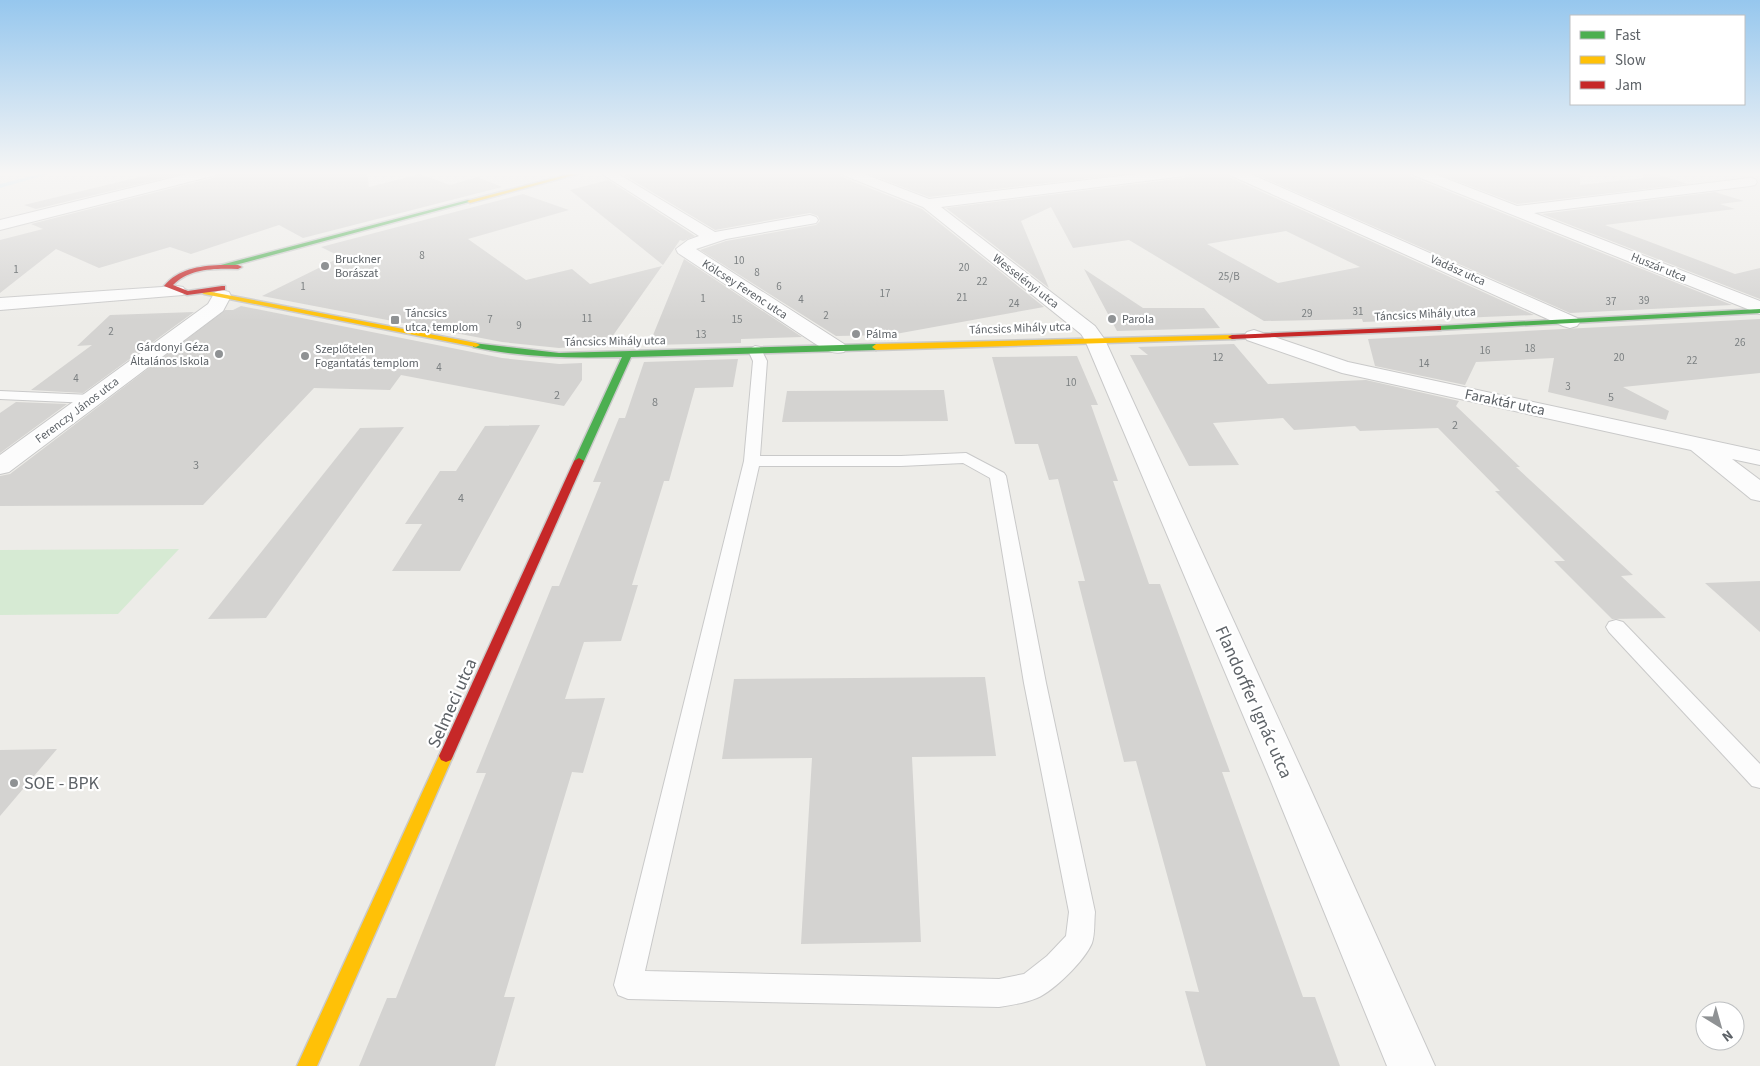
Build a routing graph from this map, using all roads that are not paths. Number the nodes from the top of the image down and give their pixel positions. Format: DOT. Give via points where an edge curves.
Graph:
graph roads {
  1 [pos="13,222"];
  2 [pos="390,222"];
  3 [pos="687,222"];
  4 [pos="800,222"];
  5 [pos="951,222"];
  6 [pos="1346,222"];
  7 [pos="1545,222"];
  8 [pos="0,225"];
  9 [pos="712,237"];
  10 [pos="324,239"];
  11 [pos="221,266"];
  12 [pos="175,285"];
  13 [pos="225,290"];
  14 [pos="0,304"];
  15 [pos="285,307"];
  16 [pos="1760,309"];
  17 [pos="1570,322"];
  18 [pos="1254,336"];
  19 [pos="1095,340"];
  20 [pos="837,348"];
  21 [pos="755,350"];
  22 [pos="627,355"];
  23 [pos="0,395"];
  24 [pos="91,399"];
  25 [pos="1697,444"];
  26 [pos="1760,458"];
  27 [pos="752,461"];
  28 [pos="0,467"];
  29 [pos="1760,493"];
  30 [pos="1616,627"];
  31 [pos="1760,779"];
  32 [pos="307,1066"];
  33 [pos="1411,1066"];
  1 -- 8 [label="street"];
  2 -- 10 [label="street"];
  3 -- 9 [label="street, Kölcsey Ferenc utca"];
  4 -- 9 [label="street"];
  5 -- 19 [label="street, Wesselényi utca" via="1088,330"];
  6 -- 17 [label="street, Vadász utca"];
  7 -- 16 [label="street, Huszár utca"];
  9 -- 20 [label="street, Kölcsey Ferenc utca" via="684,249"];
  10 -- 11 [label="street"];
  10 -- 11 [label="street" via="252,270"];
  11 -- 12 [label="street" via="199,270"];
  12 -- 13 [label="street"];
  12 -- 14 [label="street"];
  13 -- 15 [label="street, Táncsics Mihály utca"];
  13 -- 15 [label="street, Táncsics Mihály utca" via="254,295"];
  13 -- 24 [label="street, Ferenczy János utca" via="216,307"];
  15 -- 22 [label="street, Táncsics Mihály utca" via="502,350 559,356"];
  16 -- 17 [label="street, Táncsics Mihály utca"];
  17 -- 18 [label="street, Táncsics Mihály utca"];
  18 -- 19 [label="street, Táncsics Mihály utca"];
  18 -- 25 [label="street, Faraktár utca" via="1342,367"];
  19 -- 20 [label="street, Táncsics Mihály utca"];
  19 -- 33 [label="street, Flandorffer Ignác utca"];
  20 -- 21 [label="street, Táncsics Mihály utca"];
  21 -- 22 [label="street, Táncsics Mihály utca"];
  21 -- 27 [label="lane" via="760,361"];
  22 -- 32 [label="street, Selmeci utca"];
  23 -- 24 [label="lane"];
  24 -- 28 [label="street, Ferenczy János utca"];
  25 -- 26 [label="street, Faraktár utca"];
  25 -- 29 [label="street"];
  27 -- 27 [label="lane" via="628,985 999,993 1030,987 1057,966 1078,941 1082,912 1035,683 998,476 966,458"];
  30 -- 31 [label="lane"];
}
